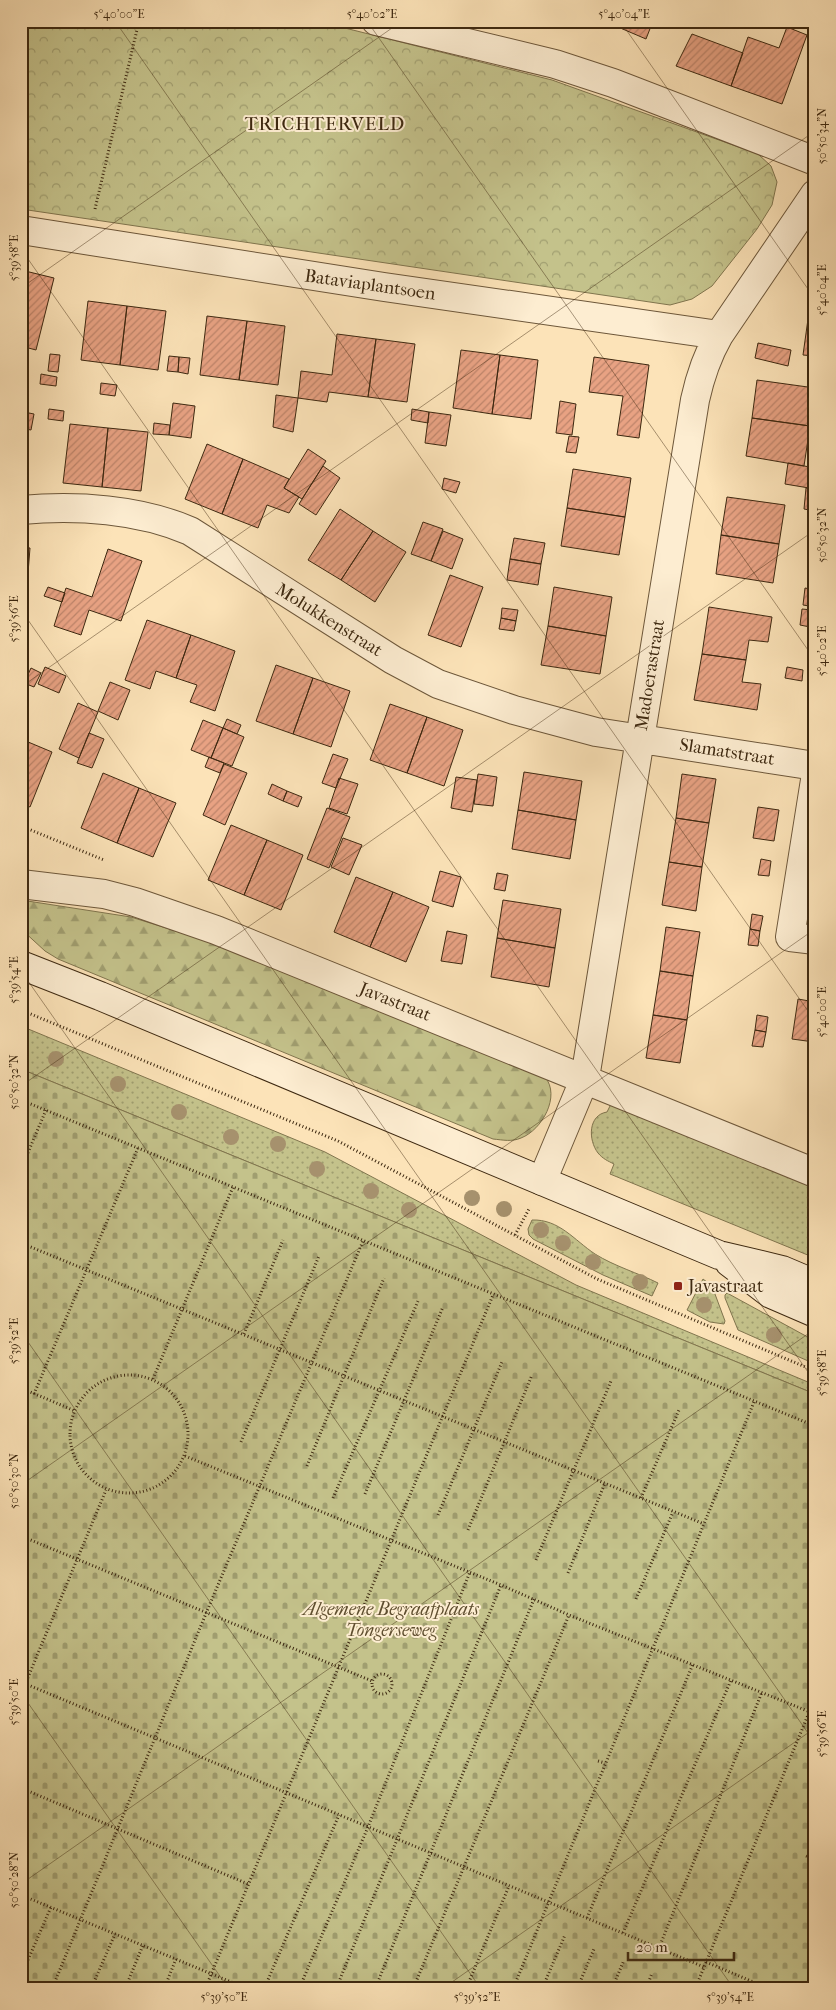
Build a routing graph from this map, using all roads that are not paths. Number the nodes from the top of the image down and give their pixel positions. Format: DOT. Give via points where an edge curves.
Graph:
graph roads {
  1 [pos="376,21"];
  2 [pos="815,161"];
  3 [pos="814,196"];
  4 [pos="21,230"];
  5 [pos="719,334"];
  6 [pos="21,510"];
  7 [pos="640,739"];
  8 [pos="815,766"];
  9 [pos="815,780"];
  10 [pos="21,884"];
  11 [pos="803,938"];
  12 [pos="21,965"];
  13 [pos="585,1078"];
  14 [pos="815,1172"];
  15 [pos="542,1180"];
  16 [pos="719,1256"];
  17 [pos="815,1284"];
  18 [pos="815,1314"];
  1 -- 2 [label="street" via="556,64 613,82"];
  3 -- 5 [label="street, Madoerastraat"];
  4 -- 5 [label="street, Bataviaplantsoen" via="384,287"];
  5 -- 7 [label="street, Madoerastraat" via="705,364 695,400"];
  6 -- 7 [label="street, Molukkenstraat" via="110,511 136,514 175,525 393,660 438,684 474,698 596,732"];
  7 -- 8 [label="street, Slamatstraat"];
  7 -- 13 [label="street, Madoerastraat"];
  9 -- 11 [label="street"];
  10 -- 13 [label="street, Javastraat" via="71,888 135,902 216,930"];
  12 -- 15 [label="street"];
  13 -- 14 [label="street, Javastraat"];
  13 -- 15 [label="street, Madoerastraat"];
  15 -- 16 [label="street"];
  16 -- 17 [label="street" via="782,1270"];
  16 -- 18 [label="street" via="771,1294"];
}
